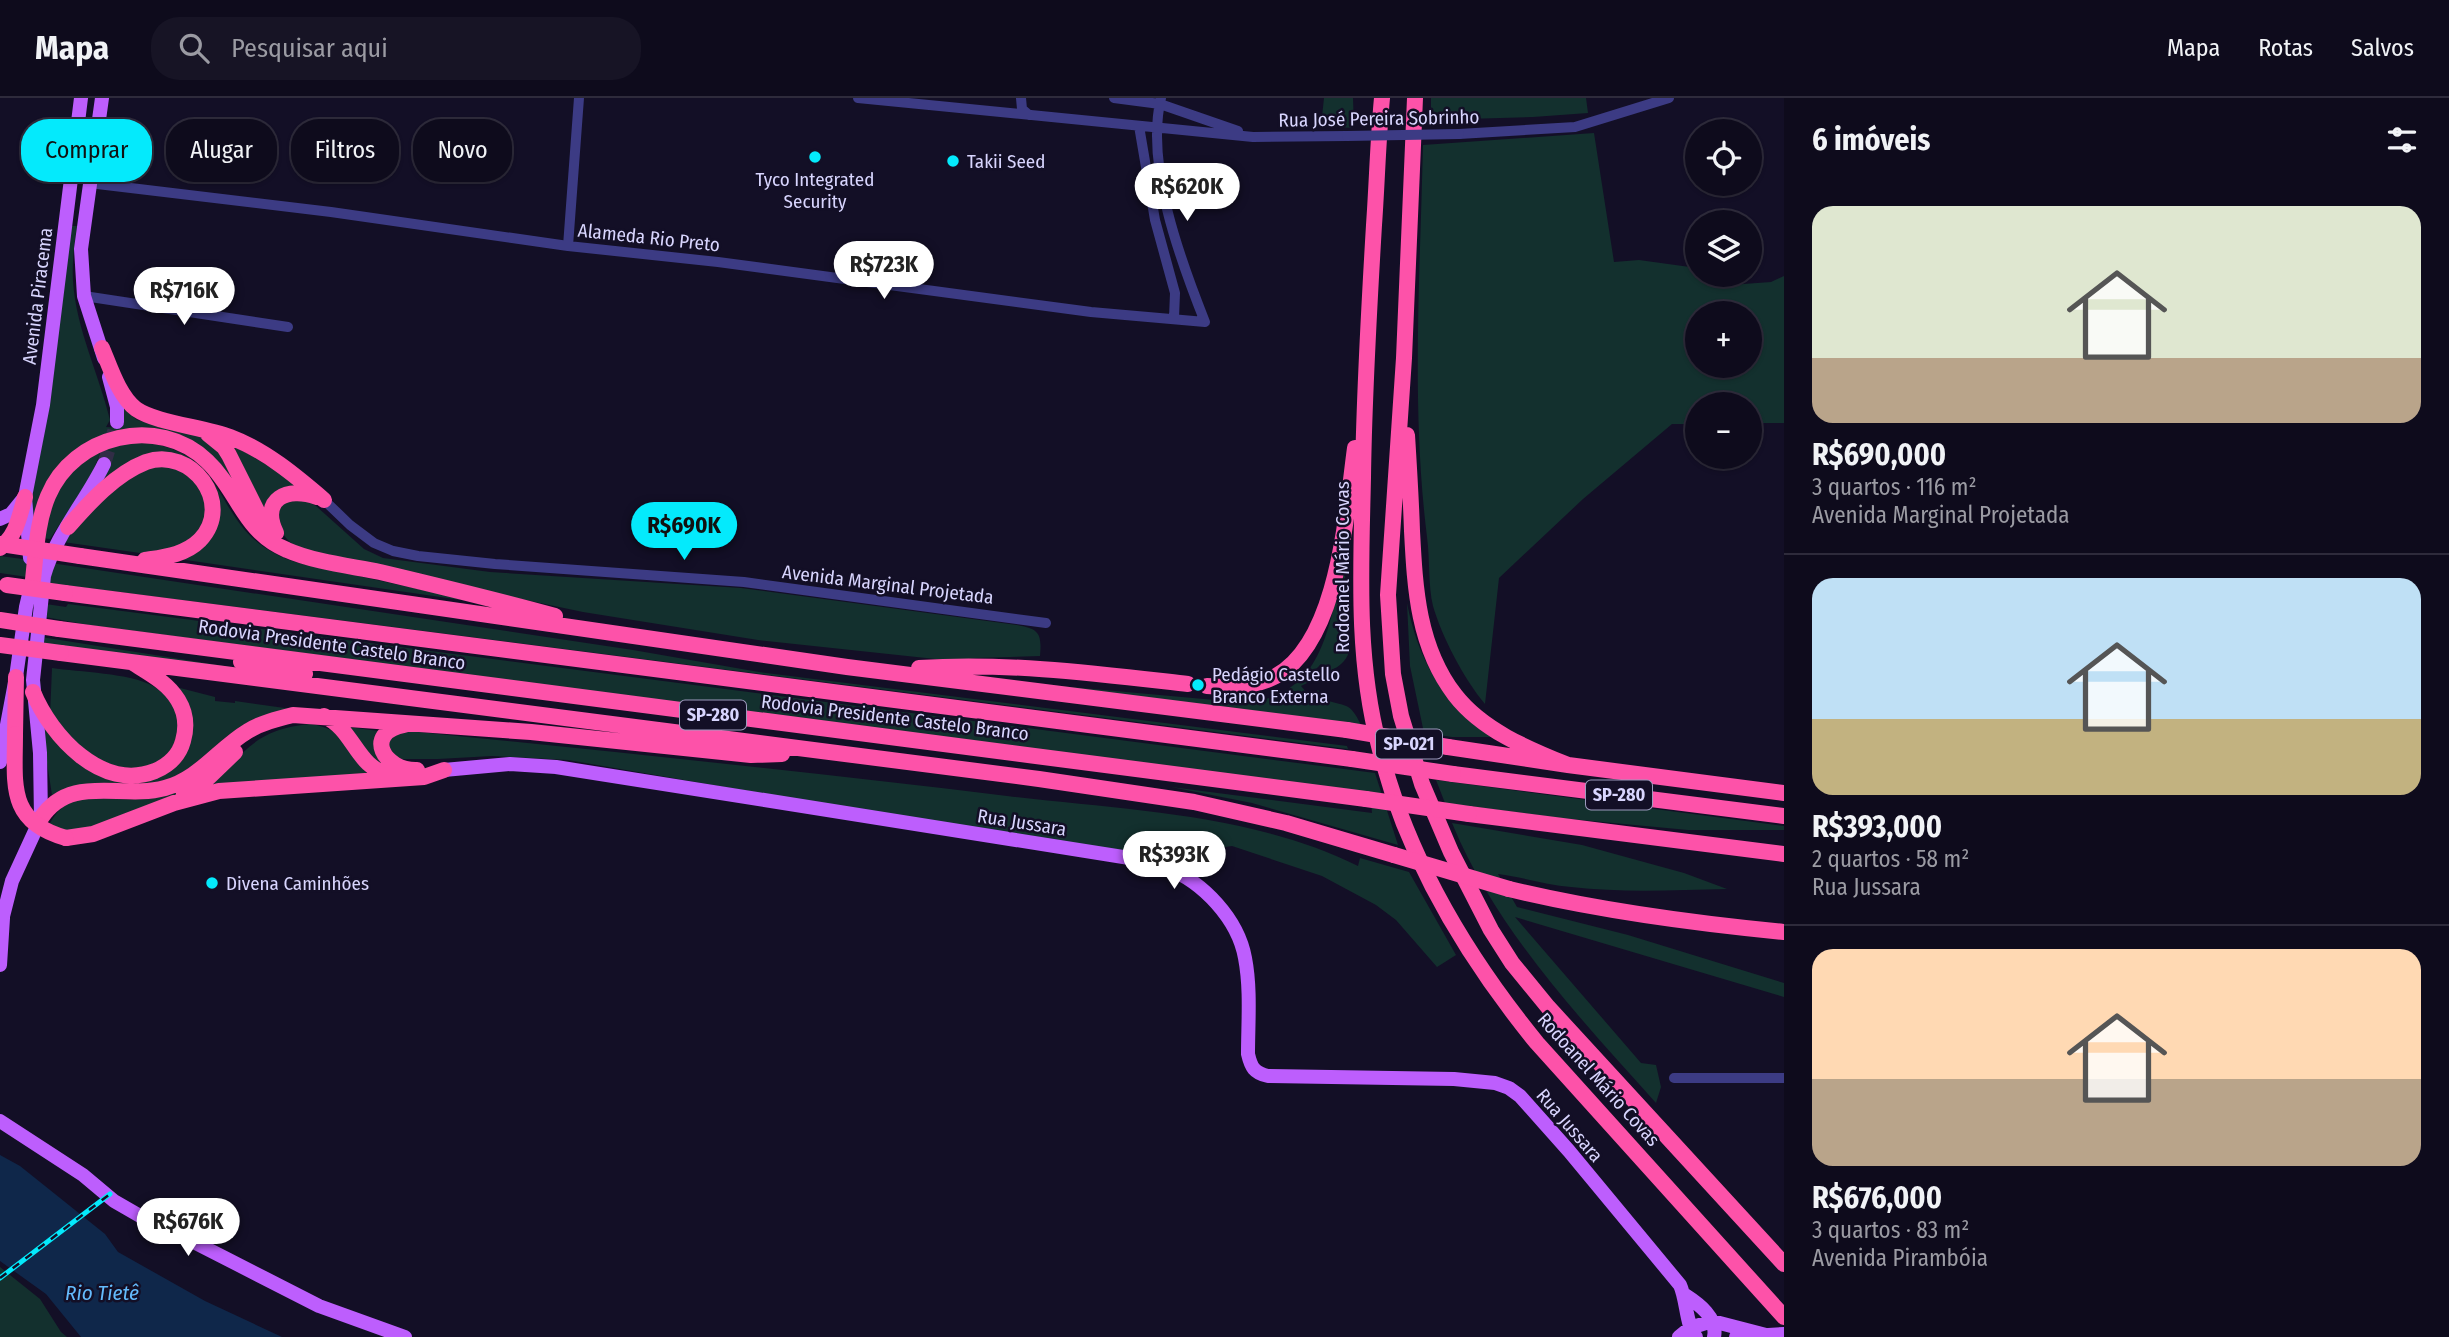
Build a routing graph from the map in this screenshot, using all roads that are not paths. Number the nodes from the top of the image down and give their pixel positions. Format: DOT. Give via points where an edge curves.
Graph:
graph roads {
  1 [pos="81,98"];
  2 [pos="102,98"];
  3 [pos="579,98"];
  4 [pos="858,98"];
  5 [pos="1021,98"];
  6 [pos="1114,98"];
  7 [pos="1382,98"];
  8 [pos="1415,98"];
  9 [pos="1669,98"];
  10 [pos="1132,99"];
  11 [pos="1161,101"];
  12 [pos="1029,115"];
  13 [pos="1139,126"];
  14 [pos="1155,127"];
  15 [pos="1253,137"];
  16 [pos="89,183"];
  17 [pos="568,246"];
  18 [pos="84,296"];
  19 [pos="1174,318"];
  20 [pos="288,327"];
  21 [pos="102,348"];
  22 [pos="1404,358"];
  23 [pos="1364,378"];
  24 [pos="117,422"];
  25 [pos="200,428"];
  26 [pos="104,464"];
  27 [pos="25,497"];
  28 [pos="324,500"];
  29 [pos="0,519"];
  30 [pos="68,527"];
  31 [pos="0,546"];
  32 [pos="281,547"];
  33 [pos="128,563"];
  34 [pos="33,580"];
  35 [pos="3,585"];
  36 [pos="0,620"];
  37 [pos="1046,623"];
  38 [pos="625,636"];
  39 [pos="164,643"];
  40 [pos="0,645"];
  41 [pos="128,660"];
  42 [pos="897,673"];
  43 [pos="16,677"];
  44 [pos="1188,684"];
  45 [pos="1207,686"];
  46 [pos="33,692"];
  47 [pos="497,710"];
  48 [pos="292,715"];
  49 [pos="322,715"];
  50 [pos="413,723"];
  51 [pos="0,724"];
  52 [pos="9,738"];
  53 [pos="821,751"];
  54 [pos="0,762"];
  55 [pos="1568,765"];
  56 [pos="444,769"];
  57 [pos="401,778"];
  58 [pos="1719,785"];
  59 [pos="1784,785"];
  60 [pos="1784,793"];
  61 [pos="174,803"];
  62 [pos="1784,816"];
  63 [pos="41,818"];
  64 [pos="1784,854"];
  65 [pos="1,922"];
  66 [pos="1784,932"];
  67 [pos="0,965"];
  68 [pos="1674,1078"];
  69 [pos="1784,1079"];
  70 [pos="0,1121"];
  71 [pos="1784,1264"];
  72 [pos="1685,1295"];
  73 [pos="1779,1312"];
  74 [pos="1712,1321"];
  75 [pos="1688,1334"];
  76 [pos="1784,1334"];
  77 [pos="1766,1335"];
  78 [pos="405,1337"];
  79 [pos="1714,1337"];
  80 [pos="1736,1337"];
  1 -- 27 [label="main road, Avenida Piracema" via="43,405"];
  2 -- 16 [label="main road, Avenida Piracema"];
  3 -- 17 [label="street"];
  4 -- 12 [label="street, Rua José Pereira Sobrinho"];
  5 -- 12 [label="street" via="1022,109"];
  6 -- 10 [label="street, Rua José Pereira Sobrinho"];
  7 -- 23 [label="highway, Rodoanel Mário Covas / SP-021"];
  8 -- 22 [label="highway, Rodoanel Mário Covas / SP-021"];
  9 -- 15 [label="street, Rua José Pereira Sobrinho, bridge" via="1575,127"];
  10 -- 11 [label="street, Rua José Pereira Sobrinho"];
  11 -- 14 [label="street"];
  11 -- 15 [label="street, Rua José Pereira Sobrinho"];
  12 -- 13 [label="street, Rua José Pereira Sobrinho"];
  13 -- 14 [label="street, Rua José Pereira Sobrinho"];
  13 -- 19 [label="street" via="1155,220 1175,293"];
  14 -- 15 [label="street, Rua José Pereira Sobrinho"];
  14 -- 19 [label="street, Alameda Rio Preto" via="1168,213 1205,322"];
  16 -- 17 [label="street, Alameda Rio Preto"];
  16 -- 18 [label="main road, Avenida Piracema" via="81,249"];
  17 -- 19 [label="street, Alameda Rio Preto" via="1091,312"];
  18 -- 20 [label="street"];
  18 -- 21 [label="main road, Avenida Piracema"];
  21 -- 24 [label="main road, Avenida Piracema"];
  21 -- 25 [label="highway" via="124,394 136,408 156,418"];
  22 -- 55 [label="highway" via="1415,587 1434,661 1455,695 1481,719 1525,748"];
  22 -- 71 [label="highway, Rodoanel Mário Covas / SP-021" via="1389,632 1401,716 1422,784 1451,852 1513,963"];
  23 -- 45 [label="highway" via="1338,562 1311,639 1296,660 1266,680"];
  23 -- 73 [label="highway, Rodoanel Mário Covas / SP-021" via="1360,618 1364,663 1379,748 1410,840 1463,941 1511,1012"];
  25 -- 28 [label="highway" via="257,451"];
  25 -- 32 [label="highway" via="224,447 260,519"];
  26 -- 30 [label="main road"];
  27 -- 29 [label="main road"];
  27 -- 31 [label="highway" via="10,541"];
  27 -- 34 [label="main road, Avenida Piracema"];
  28 -- 32 [label="highway" via="296,492 274,503 272,526"];
  28 -- 37 [label="street, Avenida Marginal Projetada" via="374,543 418,556 744,582"];
  30 -- 33 [label="highway" via="110,485 136,467 160,459 182,463 199,475 209,491 212,512 205,532 179,553"];
  30 -- 46 [label="main road" via="44,576"];
  31 -- 33 [label="highway, bridge"];
  32 -- 34 [label="highway" via="254,529 219,475 194,451 157,436 125,436 88,449 59,475 42,513"];
  32 -- 38 [label="highway"];
  33 -- 38 [label="highway"];
  34 -- 43 [label="main road"];
  35 -- 62 [label="highway, Rodovia Presidente Castelo Branco / SP-280, bridge"];
  36 -- 39 [label="highway, Rodovia Presidente Castelo Branco / SP-280, bridge"];
  38 -- 42 [label="highway"];
  39 -- 47 [label="highway" via="200,655"];
  39 -- 64 [label="highway, Rodovia Presidente Castelo Branco / SP-280, bridge"];
  40 -- 41 [label="highway, bridge"];
  41 -- 46 [label="highway" via="170,690 186,721 174,759 143,775 121,774 71,748 46,718"];
  41 -- 47 [label="highway"];
  42 -- 44 [label="highway" via="989,668"];
  42 -- 55 [label="highway, bridge" via="1347,730"];
  43 -- 52 [label="highway"];
  46 -- 63 [label="main road"];
  47 -- 53 [label="highway"];
  48 -- 49 [label="highway"];
  48 -- 61 [label="highway" via="255,735"];
  48 -- 63 [label="highway" via="247,731 183,782 155,791 72,793 53,803"];
  49 -- 50 [label="highway"];
  49 -- 57 [label="highway" via="344,731 367,764 379,773"];
  50 -- 53 [label="highway" via="751,755"];
  50 -- 56 [label="highway" via="386,733 381,743 384,754 402,770"];
  51 -- 52 [label="main road"];
  52 -- 54 [label="main road"];
  52 -- 61 [label="highway, bridge" via="21,808 44,831 79,837"];
  53 -- 66 [label="highway, bridge" via="1194,802 1286,823 1573,904"];
  55 -- 58 [label="highway"];
  56 -- 57 [label="highway" via="424,777"];
  56 -- 72 [label="main road, Rua Jussara" via="510,764 556,767 1167,867 1214,900 1240,940 1247,970 1248,1054 1256,1072 1268,1076 1454,1079 1509,1088 1577,1160"];
  57 -- 61 [label="highway" via="219,791"];
  58 -- 59 [label="highway"];
  58 -- 60 [label="highway"];
  63 -- 65 [label="main road" via="12,881"];
  65 -- 67 [label="main road"];
  68 -- 69 [label="street"];
  70 -- 78 [label="main road" via="147,1220 319,1306"];
  72 -- 74 [label="main road, Rua Jussara"];
  72 -- 75 [label="main road, Rua Jussara"];
  74 -- 75 [label="main road"];
  74 -- 77 [label="main road"];
  74 -- 79 [label="main road"];
  76 -- 77 [label="main road"];
  77 -- 80 [label="main road"];
}
